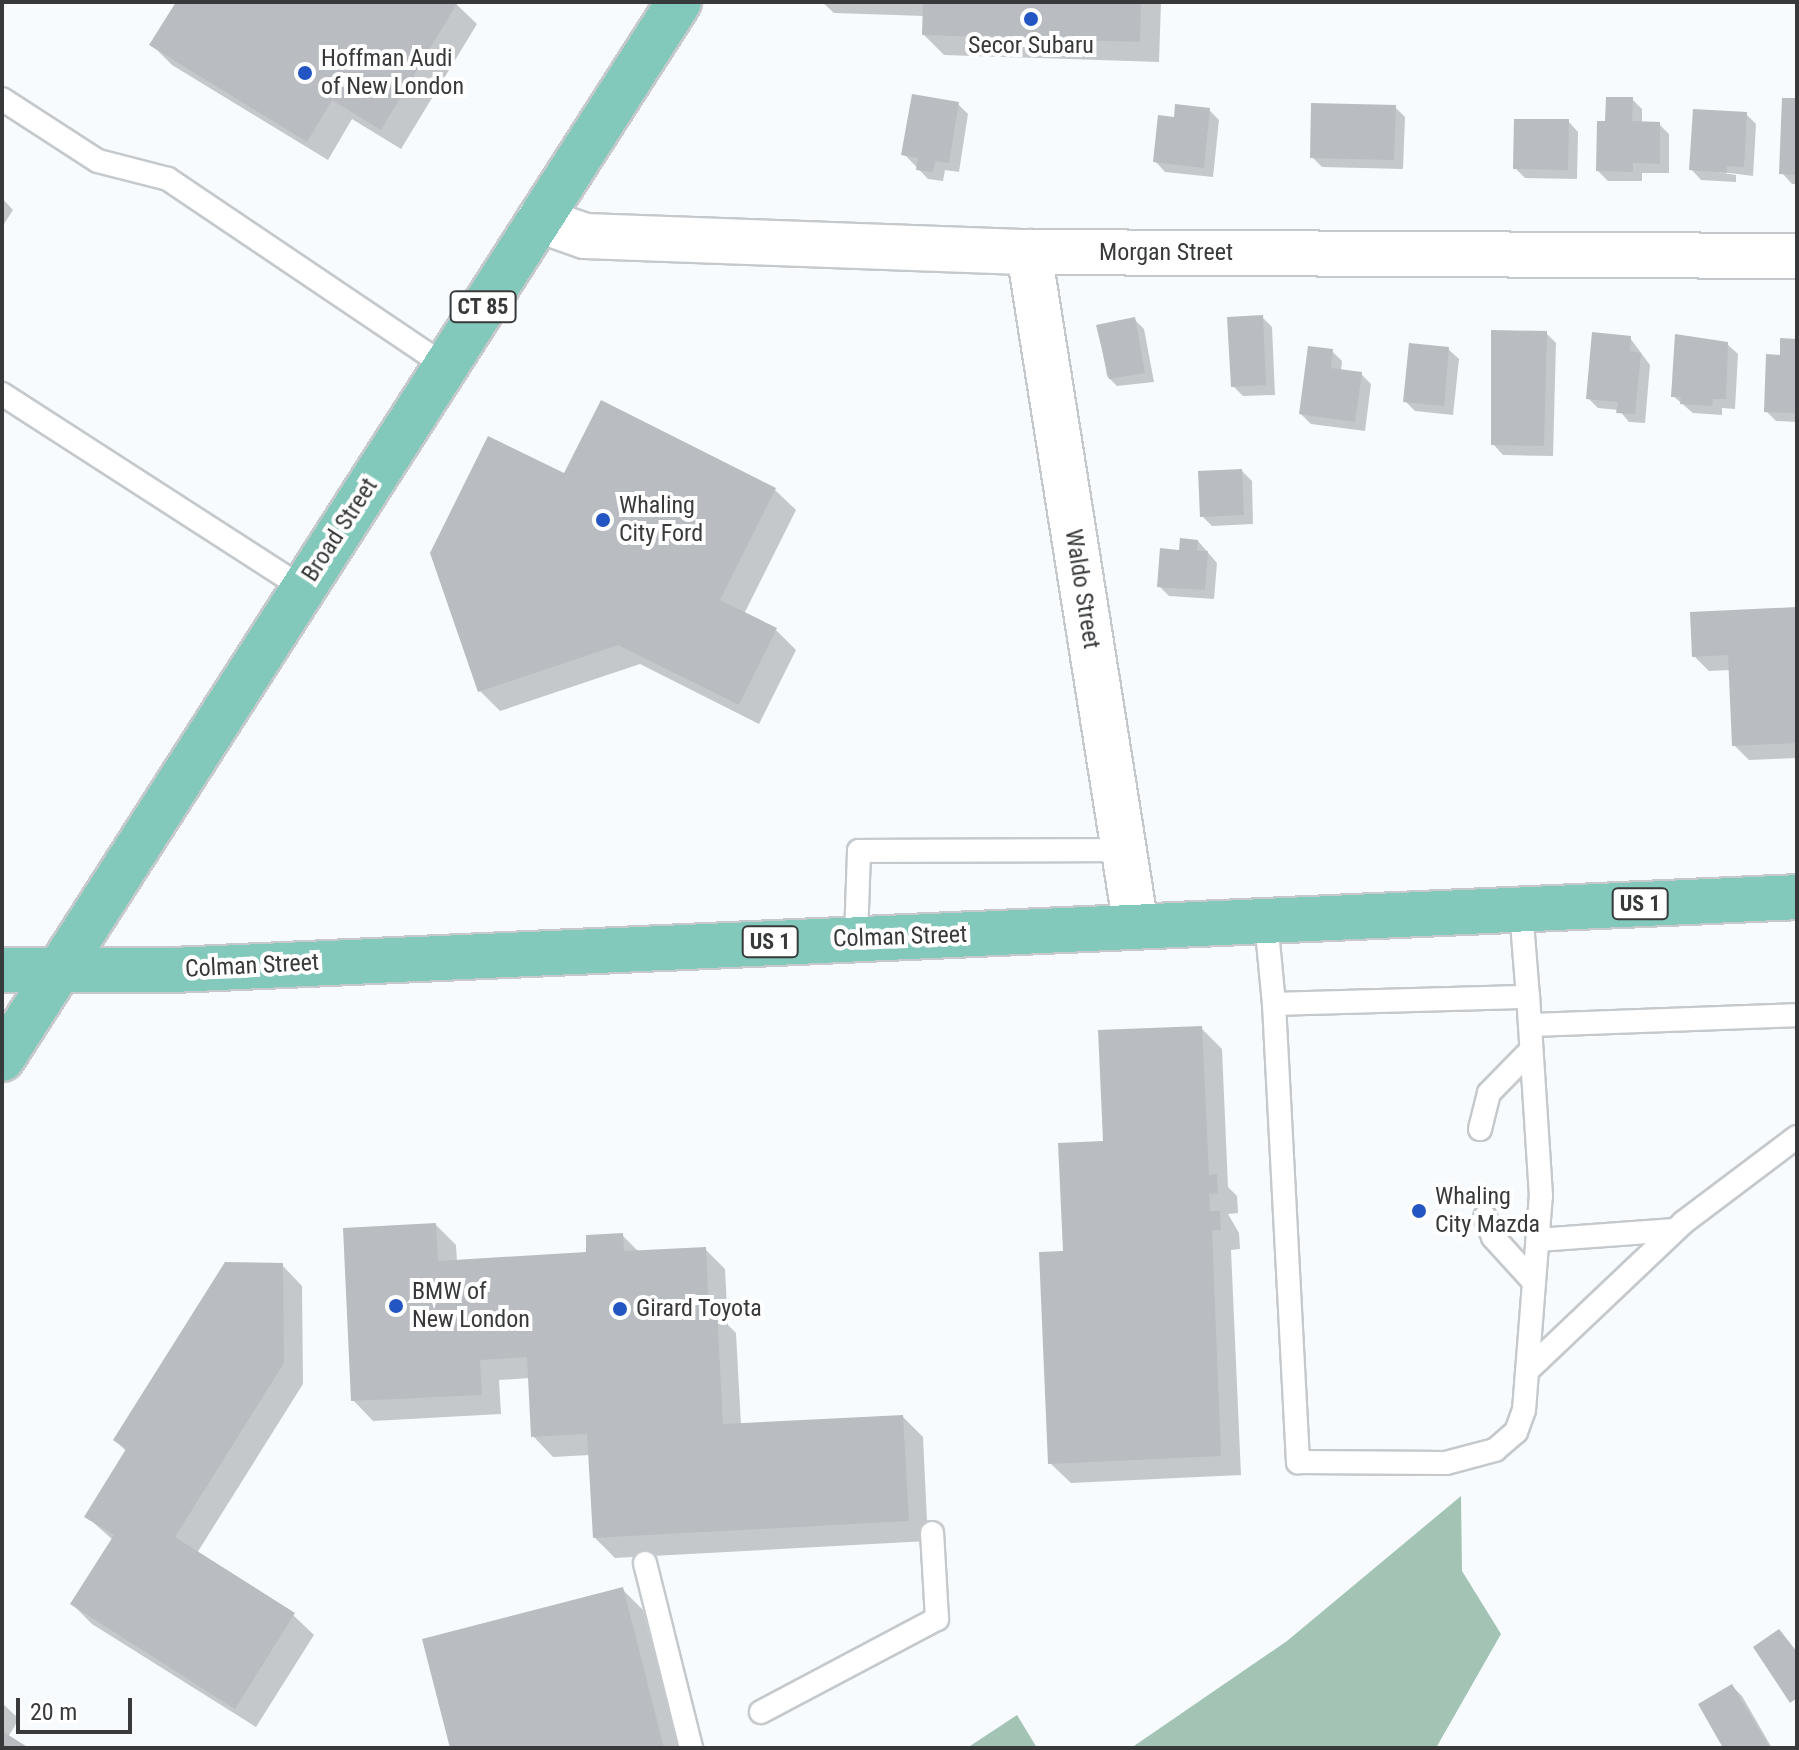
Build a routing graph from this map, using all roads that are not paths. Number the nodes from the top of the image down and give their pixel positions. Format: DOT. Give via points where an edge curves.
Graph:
graph roads {
  1 [pos="679,2"];
  2 [pos="2,99"];
  3 [pos="539,220"];
  4 [pos="1029,252"];
  5 [pos="1797,256"];
  6 [pos="445,366"];
  7 [pos="2,394"];
  8 [pos="303,588"];
  9 [pos="1124,850"];
  10 [pos="1797,897"];
  11 [pos="1521,910"];
  12 [pos="1266,921"];
  13 [pos="1136,927"];
  14 [pos="856,938"];
  15 [pos="2,970"];
  16 [pos="59,971"];
  17 [pos="1528,997"];
  18 [pos="1274,1004"];
  19 [pos="1797,1015"];
  20 [pos="1530,1025"];
  21 [pos="1531,1050"];
  22 [pos="2,1059"];
  23 [pos="1480,1129"];
  24 [pos="1797,1137"];
  25 [pos="1485,1217"];
  26 [pos="1675,1230"];
  27 [pos="1538,1240"];
  28 [pos="1534,1282"];
  29 [pos="1528,1370"];
  30 [pos="932,1533"];
  31 [pos="645,1563"];
  32 [pos="761,1712"];
  33 [pos="691,1748"];
  1 -- 3 [label="main road, Broad Street / CT 85"];
  2 -- 6 [label="lane" via="98,161 168,179"];
  3 -- 4 [label="street, Morgan Street" via="585,236"];
  3 -- 6 [label="main road, Broad Street / CT 85"];
  4 -- 5 [label="street, Morgan Street"];
  4 -- 9 [label="street, Waldo Street"];
  6 -- 8 [label="main road, Broad Street / CT 85"];
  7 -- 8 [label="lane"];
  8 -- 16 [label="main road, Broad Street / CT 85"];
  9 -- 13 [label="street, Waldo Street"];
  9 -- 14 [label="lane" via="859,851"];
  10 -- 11 [label="main road, Colman Street / US 1"];
  11 -- 12 [label="main road, Colman Street / US 1"];
  11 -- 17 [label="lane"];
  12 -- 13 [label="main road, Colman Street / US 1"];
  12 -- 18 [label="lane"];
  13 -- 14 [label="main road, Colman Street / US 1"];
  14 -- 16 [label="main road, Colman Street / US 1"];
  15 -- 16 [label="main road, Colman Street / US 1"];
  16 -- 22 [label="main road, Broad Street"];
  17 -- 18 [label="lane"];
  17 -- 20 [label="lane"];
  18 -- 29 [label="lane" via="1298,1462 1446,1463 1495,1450 1516,1432"];
  19 -- 20 [label="lane"];
  20 -- 21 [label="lane"];
  21 -- 23 [label="lane" via="1489,1093"];
  21 -- 27 [label="lane" via="1541,1196"];
  24 -- 26 [label="lane"];
  25 -- 28 [label="lane" via="1493,1237"];
  26 -- 27 [label="lane"];
  26 -- 29 [label="lane"];
  27 -- 28 [label="lane"];
  28 -- 29 [label="lane"];
  30 -- 32 [label="lane" via="937,1619"];
  31 -- 33 [label="lane"];
}
